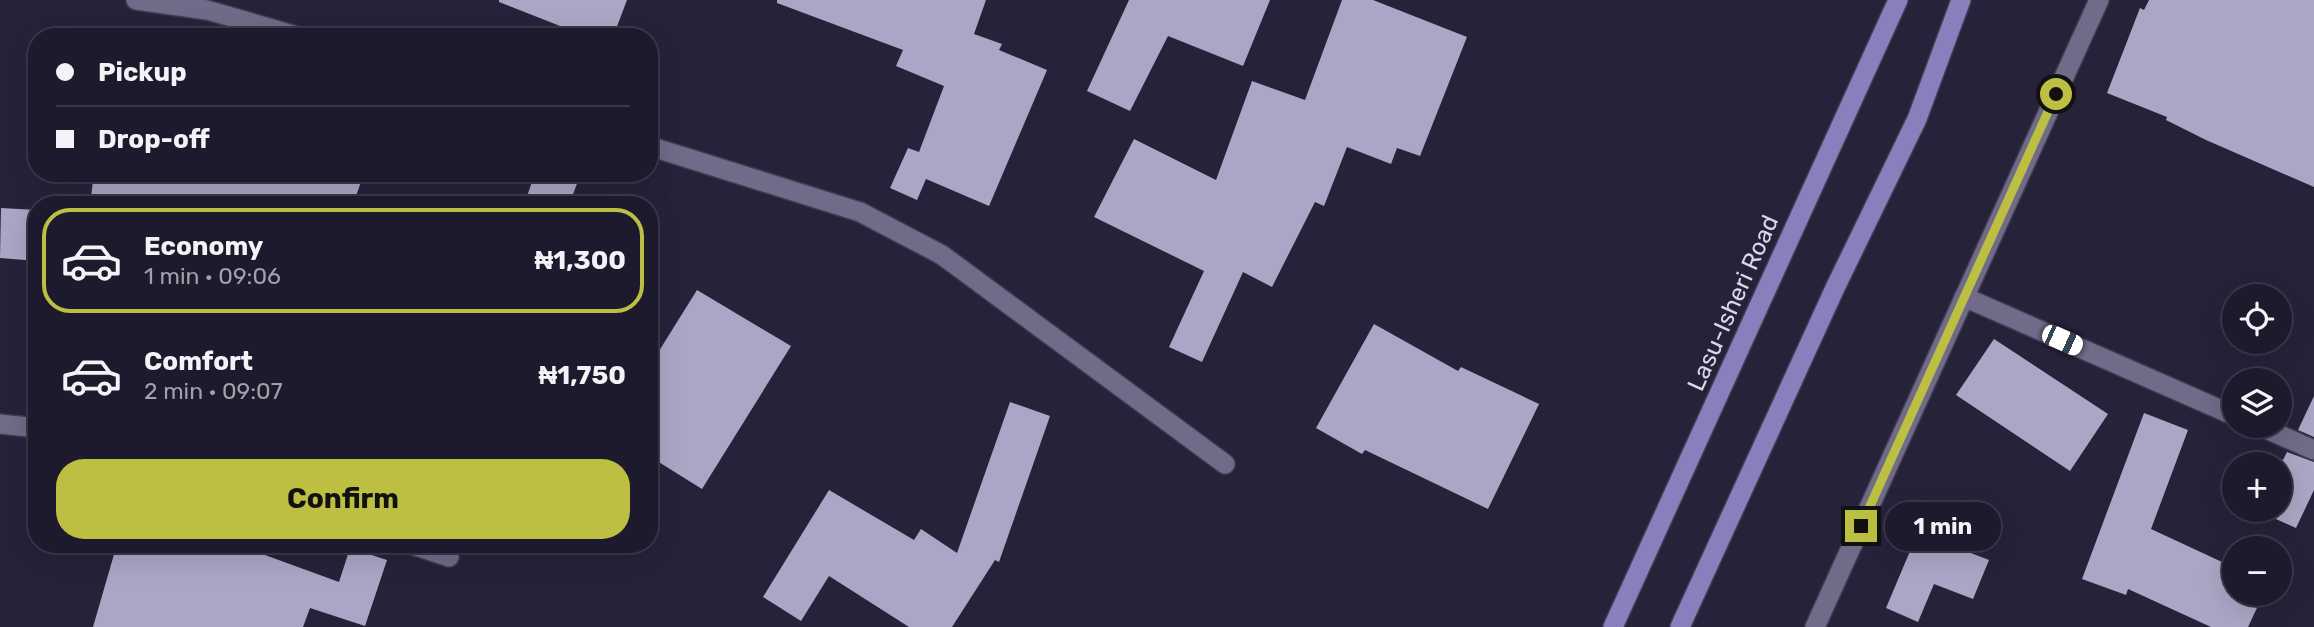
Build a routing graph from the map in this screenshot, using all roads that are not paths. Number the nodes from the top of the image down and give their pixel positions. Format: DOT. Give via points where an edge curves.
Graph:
graph roads {
  1 [pos="136,0"];
  2 [pos="1898,0"];
  3 [pos="1961,0"];
  4 [pos="2099,0"];
  5 [pos="269,28"];
  6 [pos="658,149"];
  7 [pos="1964,297"];
  8 [pos="2222,409"];
  9 [pos="0,424"];
  10 [pos="28,427"];
  11 [pos="2287,438"];
  12 [pos="2314,450"];
  13 [pos="1225,464"];
  14 [pos="437,553"];
  15 [pos="449,557"];
  16 [pos="1613,627"];
  17 [pos="1680,627"];
  18 [pos="1815,627"];
  1 -- 5 [label="street" via="207,10"];
  2 -- 16 [label="main road, Lasu-Isheri Road"];
  3 -- 17 [label="main road" via="1917,118"];
  4 -- 7 [label="street"];
  6 -- 13 [label="street" via="860,212 942,255"];
  7 -- 8 [label="street"];
  7 -- 18 [label="street"];
  9 -- 10 [label="street"];
  11 -- 12 [label="street"];
  14 -- 15 [label="street"];
}
